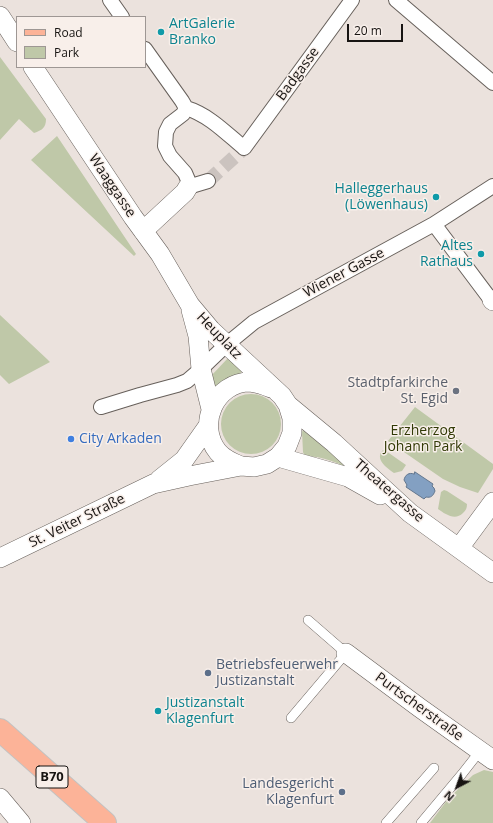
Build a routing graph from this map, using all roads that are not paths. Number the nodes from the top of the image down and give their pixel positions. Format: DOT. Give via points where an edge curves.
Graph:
graph roads {
  1 [pos="110,0"];
  2 [pos="352,0"];
  3 [pos="396,0"];
  4 [pos="0,16"];
  5 [pos="121,16"];
  6 [pos="16,40"];
  7 [pos="146,50"];
  8 [pos="34,68"];
  9 [pos="493,83"];
  10 [pos="186,108"];
  11 [pos="208,181"];
  12 [pos="493,186"];
  13 [pos="188,187"];
  14 [pos="434,224"];
  15 [pos="143,231"];
  16 [pos="493,300"];
  17 [pos="190,305"];
  18 [pos="226,345"];
  19 [pos="201,369"];
  20 [pos="274,390"];
  21 [pos="288,405"];
  22 [pos="101,407"];
  23 [pos="210,418"];
  24 [pos="278,457"];
  25 [pos="241,466"];
  26 [pos="153,484"];
  27 [pos="493,502"];
  28 [pos="410,513"];
  29 [pos="459,548"];
  30 [pos="0,558"];
  31 [pos="493,572"];
  32 [pos="308,620"];
  33 [pos="346,653"];
  34 [pos="291,718"];
  35 [pos="2,737"];
  36 [pos="487,756"];
  37 [pos="434,768"];
  38 [pos="0,798"];
  39 [pos="21,823"];
  40 [pos="105,823"];
  41 [pos="386,823"];
  42 [pos="421,823"];
  1 -- 5 [label="street"];
  2 -- 10 [label="street, Badgasse" via="243,150 207,117"];
  3 -- 9 [label="street"];
  4 -- 6 [label="street"];
  7 -- 10 [label="street"];
  8 -- 15 [label="street, Waaggasse"];
  10 -- 13 [label="street" via="183,114 170,124 166,132 166,146 170,156 185,173"];
  11 -- 13 [label="street"];
  12 -- 14 [label="street, Wiener Gasse"];
  13 -- 15 [label="street"];
  14 -- 16 [label="street"];
  14 -- 18 [label="street, Wiener Gasse" via="254,322"];
  15 -- 17 [label="street, Waaggasse" via="160,254"];
  17 -- 18 [label="street, Heuplatz"];
  17 -- 19 [label="street, Heuplatz" via="198,336"];
  18 -- 19 [label="street, Wiener Gasse"];
  18 -- 20 [label="street, Heuplatz"];
  19 -- 22 [label="street, Wiener Gasse" via="176,386"];
  19 -- 23 [label="street, Heuplatz"];
  20 -- 21 [label="street, Heuplatz"];
  20 -- 23 [label="street, Heuplatz" via="262,384 238,384 218,398"];
  21 -- 24 [label="street" via="292,418 292,433 287,446"];
  21 -- 28 [label="street, Theatergasse" via="334,443"];
  23 -- 25 [label="street, Heuplatz" via="211,440 218,452 228,461"];
  23 -- 26 [label="street, Heuplatz" via="184,460"];
  24 -- 25 [label="street, Heuplatz" via="267,464"];
  24 -- 28 [label="street" via="348,477"];
  25 -- 26 [label="street, Heuplatz"];
  26 -- 30 [label="street, St. Veiter Straße"];
  27 -- 29 [label="street"];
  28 -- 29 [label="street, Theatergasse"];
  29 -- 31 [label="street, Theatergasse"];
  32 -- 33 [label="lane"];
  33 -- 34 [label="lane"];
  33 -- 36 [label="street, Purtscherstraße"];
  35 -- 40 [label="main road, B70"];
  36 -- 42 [label="lane"];
  37 -- 41 [label="lane"];
  38 -- 39 [label="street"];
}
